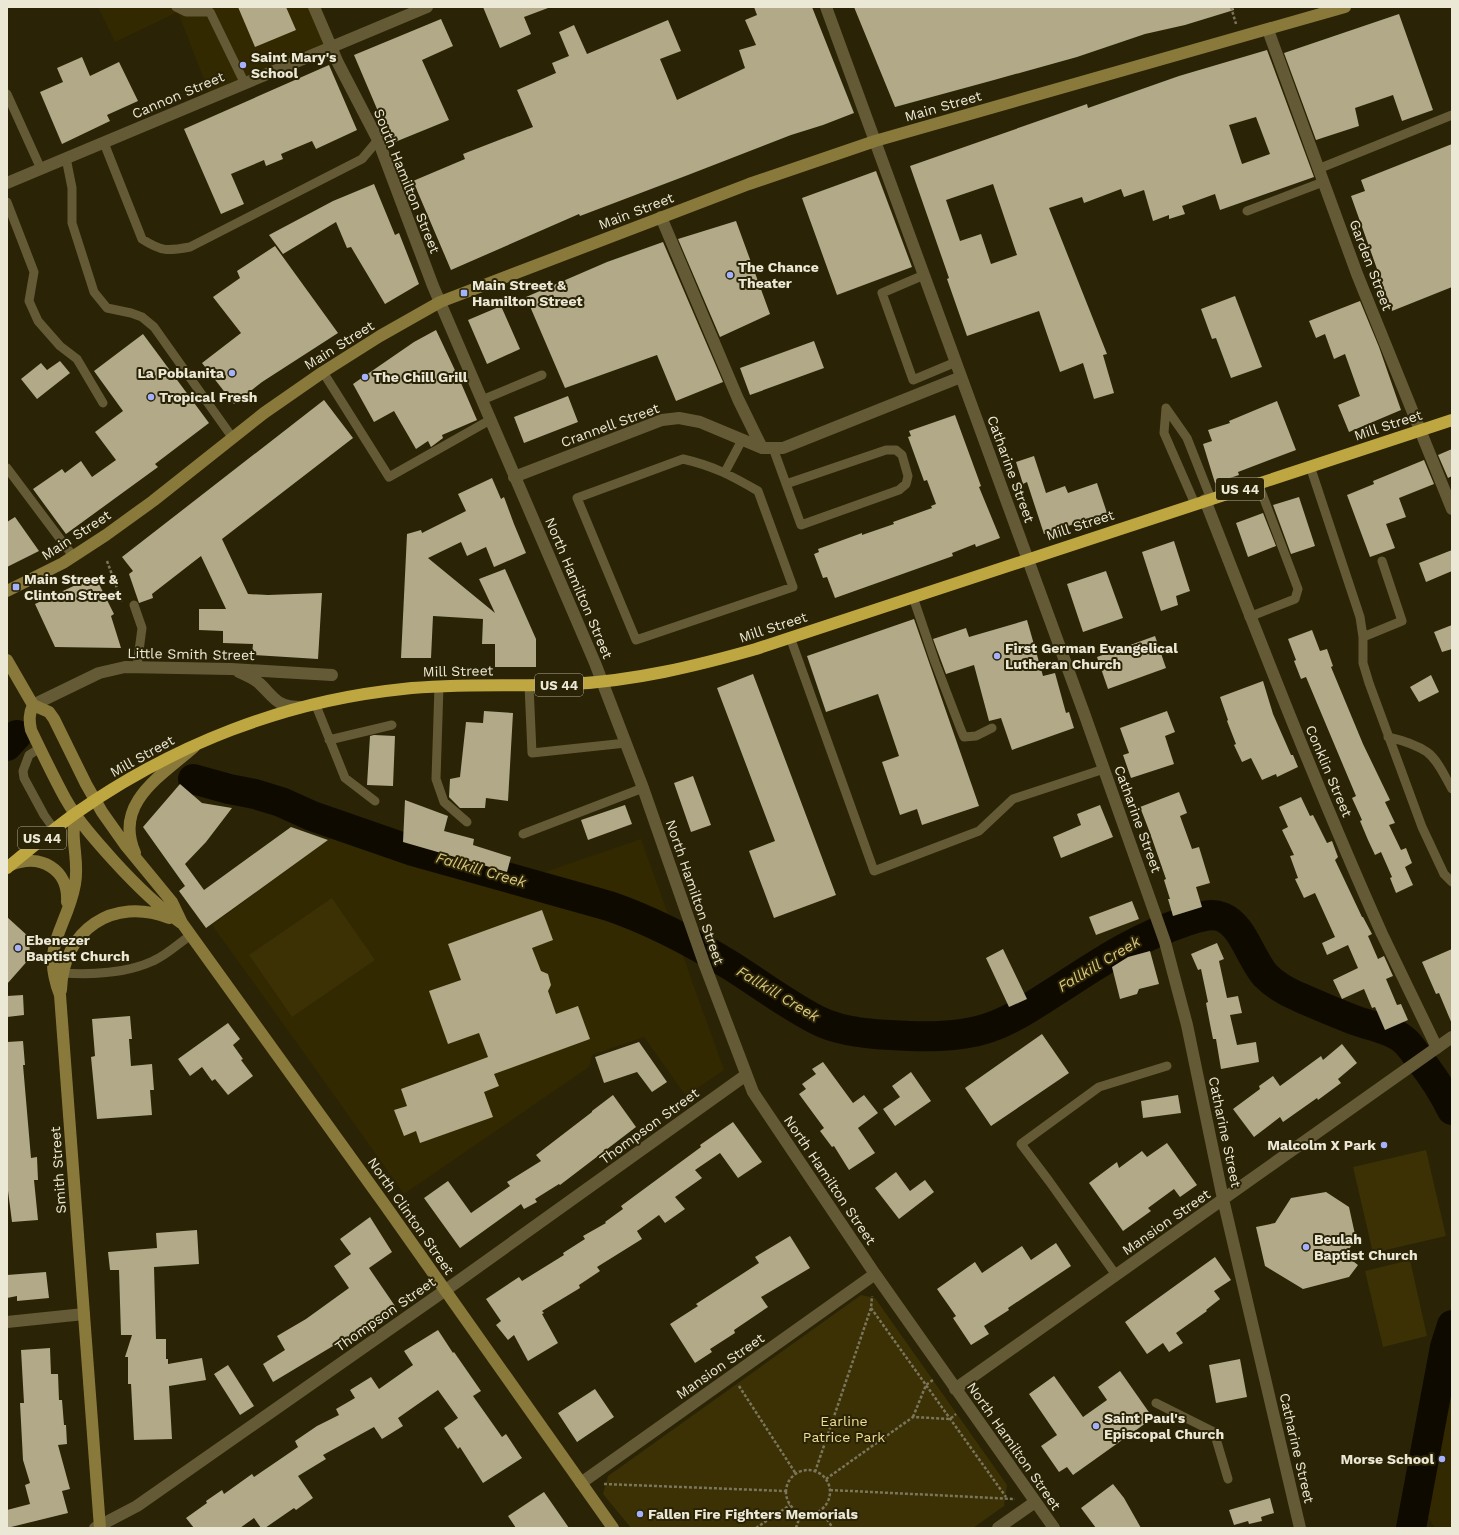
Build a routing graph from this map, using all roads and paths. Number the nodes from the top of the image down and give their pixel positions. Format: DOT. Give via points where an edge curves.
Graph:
graph roads {
  1 [pos="176,7"];
  2 [pos="314,7"];
  3 [pos="427,7"];
  4 [pos="826,7"];
  5 [pos="1345,7"];
  6 [pos="1268,30"];
  7 [pos="332,47"];
  8 [pos="245,84"];
  9 [pos="7,94"];
  10 [pos="1452,115"];
  11 [pos="378,140"];
  12 [pos="875,141"];
  13 [pos="104,143"];
  14 [pos="66,158"];
  15 [pos="41,169"];
  16 [pos="1318,169"];
  17 [pos="1323,182"];
  18 [pos="7,183"];
  19 [pos="7,202"];
  20 [pos="1247,211"];
  21 [pos="662,217"];
  22 [pos="924,275"];
  23 [pos="440,302"];
  24 [pos="956,362"];
  25 [pos="323,372"];
  26 [pos="542,375"];
  27 [pos="961,377"];
  28 [pos="482,400"];
  29 [pos="102,403"];
  30 [pos="490,420"];
  31 [pos="1452,420"];
  32 [pos="1419,430"];
  33 [pos="232,437"];
  34 [pos="742,440"];
  35 [pos="768,448"];
  36 [pos="1310,466"];
  37 [pos="7,468"];
  38 [pos="725,472"];
  39 [pos="514,477"];
  40 [pos="1258,483"];
  41 [pos="786,484"];
  42 [pos="1203,501"];
  43 [pos="1452,509"];
  44 [pos="73,556"];
  45 [pos="1027,558"];
  46 [pos="1382,561"];
  47 [pos="7,591"];
  48 [pos="913,596"];
  49 [pos="134,605"];
  50 [pos="1249,617"];
  51 [pos="790,637"];
  52 [pos="1363,637"];
  53 [pos="7,660"];
  54 [pos="137,666"];
  55 [pos="231,669"];
  56 [pos="332,675"];
  57 [pos="602,681"];
  58 [pos="529,685"];
  59 [pos="439,686"];
  60 [pos="315,703"];
  61 [pos="33,705"];
  62 [pos="301,707"];
  63 [pos="392,725"];
  64 [pos="992,728"];
  65 [pos="1388,737"];
  66 [pos="329,740"];
  67 [pos="200,742"];
  68 [pos="626,743"];
  69 [pos="40,748"];
  70 [pos="1104,769"];
  71 [pos="643,788"];
  72 [pos="1452,789"];
  73 [pos="95,800"];
  74 [pos="375,801"];
  75 [pos="75,814"];
  76 [pos="467,822"];
  77 [pos="54,829"];
  78 [pos="523,834"];
  79 [pos="141,865"];
  80 [pos="9,866"];
  81 [pos="1452,882"];
  82 [pos="66,913"];
  83 [pos="182,924"];
  84 [pos="191,935"];
  85 [pos="62,973"];
  86 [pos="60,995"];
  87 [pos="1452,1038"];
  88 [pos="1434,1050"];
  89 [pos="1167,1066"];
  90 [pos="746,1075"];
  91 [pos="1223,1199"];
  92 [pos="875,1274"];
  93 [pos="1116,1276"];
  94 [pos="446,1290"];
  95 [pos="871,1308"];
  96 [pos="84,1314"];
  97 [pos="7,1322"];
  98 [pos="733,1376"];
  99 [pos="926,1385"];
  100 [pos="955,1389"];
  101 [pos="1156,1403"];
  102 [pos="913,1417"];
  103 [pos="950,1419"];
  104 [pos="815,1472"];
  105 [pos="796,1474"];
  106 [pos="826,1479"];
  107 [pos="1228,1479"];
  108 [pos="582,1483"];
  109 [pos="830,1490"];
  110 [pos="786,1491"];
  111 [pos="1006,1497"];
  112 [pos="1035,1502"];
  113 [pos="790,1505"];
  114 [pos="821,1511"];
  115 [pos="801,1513"];
  116 [pos="98,1528"];
  117 [pos="613,1528"];
  118 [pos="756,1528"];
  119 [pos="796,1528"];
  120 [pos="833,1528"];
  121 [pos="998,1528"];
  122 [pos="1054,1528"];
  123 [pos="1300,1528"];
  1 -- 8 [label="lane" via="186,12 210,12"];
  2 -- 7 [label="street, South Hamilton Street"];
  3 -- 7 [label="street, Cannon Street"];
  4 -- 12 [label="street, Catharine Street"];
  5 -- 6 [label="street, Main Street"];
  6 -- 12 [label="street, Main Street"];
  6 -- 16 [label="street, Garden Street"];
  7 -- 8 [label="street, Cannon Street"];
  7 -- 11 [label="street, South Hamilton Street"];
  8 -- 13 [label="street, Cannon Street"];
  9 -- 15 [label="lane"];
  10 -- 16 [label="lane"];
  11 -- 13 [label="lane" via="362,159 190,247 171,251 156,248 142,239"];
  11 -- 23 [label="street, South Hamilton Street"];
  12 -- 21 [label="street, Main Street"];
  12 -- 22 [label="street, Catharine Street"];
  13 -- 14 [label="street, Cannon Street"];
  14 -- 15 [label="street, Cannon Street"];
  14 -- 33 [label="lane" via="72,188 72,223 94,292 107,308 131,313 154,327"];
  15 -- 18 [label="street, Cannon Street"];
  16 -- 17 [label="street, Garden Street"];
  17 -- 20 [label="lane"];
  17 -- 32 [label="street, Garden Street"];
  19 -- 29 [label="lane" via="34,272 29,301 38,321 60,346 77,359"];
  21 -- 23 [label="street, Main Street"];
  21 -- 35 [label="street" via="738,399"];
  22 -- 24 [label="street, Catharine Street"];
  22 -- 24 [label="lane" via="882,293 913,380"];
  23 -- 25 [label="street, Main Street"];
  23 -- 28 [label="street, North Hamilton Street"];
  24 -- 27 [label="street, Catharine Street"];
  25 -- 30 [label="lane" via="389,477"];
  25 -- 33 [label="street, Main Street"];
  26 -- 28 [label="lane"];
  27 -- 35 [label="street" via="783,448"];
  27 -- 45 [label="street, Catharine Street"];
  28 -- 30 [label="street, North Hamilton Street"];
  30 -- 39 [label="street, North Hamilton Street"];
  31 -- 32 [label="highway, Mill Street / US 44"];
  32 -- 36 [label="highway, Mill Street / US 44"];
  32 -- 43 [label="street, Garden Street"];
  33 -- 44 [label="street, Main Street" via="153,500"];
  34 -- 35 [label="street, Crannell Street"];
  34 -- 38 [label="lane"];
  34 -- 39 [label="street, Crannell Street" via="700,422 679,418 662,420"];
  35 -- 41 [label="lane"];
  36 -- 40 [label="highway, Mill Street / US 44"];
  36 -- 52 [label="lane" via="1360,617"];
  37 -- 44 [label="lane"];
  38 -- 38 [label="lane" via="683,459 577,498 636,640 793,587 758,491"];
  39 -- 57 [label="street, North Hamilton Street"];
  40 -- 42 [label="highway, Mill Street / US 44"];
  40 -- 50 [label="lane" via="1298,588 1295,599"];
  41 -- 41 [label="lane" via="801,525 899,490 906,484 908,476 902,455 896,450 886,450"];
  42 -- 42 [label="lane" via="1187,438 1166,408 1164,433"];
  42 -- 45 [label="highway, Mill Street / US 44"];
  42 -- 50 [label="street, Conklin Street"];
  44 -- 47 [label="street, Main Street"];
  45 -- 48 [label="highway, Mill Street / US 44"];
  45 -- 70 [label="street, Catharine Street"];
  46 -- 52 [label="lane" via="1402,620"];
  48 -- 51 [label="highway, Mill Street / US 44"];
  48 -- 64 [label="lane" via="964,737 976,736"];
  49 -- 54 [label="lane" via="142,628"];
  50 -- 88 [label="street, Conklin Street" via="1339,834"];
  51 -- 57 [label="highway, Mill Street / US 44" via="700,664"];
  51 -- 70 [label="lane" via="874,871 979,831 1013,799"];
  52 -- 65 [label="lane" via="1363,663"];
  53 -- 61 [label="street"];
  54 -- 55 [label="street, Little Smith Street"];
  54 -- 61 [label="street, Little Smith Street" via="99,674"];
  55 -- 56 [label="street, Little Smith Street"];
  55 -- 62 [label="street" via="253,678 276,701 284,705"];
  57 -- 58 [label="highway, Mill Street / US 44"];
  57 -- 68 [label="street, North Hamilton Street"];
  58 -- 59 [label="highway, Mill Street / US 44"];
  58 -- 68 [label="lane" via="532,753"];
  59 -- 60 [label="highway, Mill Street / US 44" via="374,692"];
  59 -- 76 [label="lane" via="436,779 444,802"];
  60 -- 62 [label="highway, Mill Street / US 44"];
  60 -- 66 [label="lane"];
  61 -- 69 [label="street, North Clinton Street" via="29,722"];
  61 -- 73 [label="street, North Clinton Street" via="49,712 54,718"];
  62 -- 67 [label="highway, Mill Street / US 44" via="257,720"];
  63 -- 66 [label="lane"];
  65 -- 72 [label="lane" via="1427,752 1439,766"];
  65 -- 81 [label="lane" via="1422,827 1444,874"];
  66 -- 74 [label="lane" via="345,778"];
  67 -- 73 [label="highway, Mill Street / US 44" via="147,768"];
  67 -- 79 [label="street" via="151,785 134,806 129,829 133,849"];
  68 -- 71 [label="street, North Hamilton Street"];
  69 -- 75 [label="street, North Clinton Street"];
  69 -- 77 [label="lane" via="29,755 23,771 24,778"];
  70 -- 91 [label="street, Catharine Street" via="1165,942 1187,1025"];
  71 -- 78 [label="lane"];
  71 -- 90 [label="street, North Hamilton Street"];
  73 -- 75 [label="highway, US 44"];
  73 -- 79 [label="street, North Clinton Street" via="112,828"];
  75 -- 77 [label="highway, US 44"];
  75 -- 82 [label="street, Smith Street" via="73,832 76,875"];
  75 -- 83 [label="street, North Clinton Street" via="100,846 148,897"];
  77 -- 80 [label="highway, US 44"];
  79 -- 83 [label="street, North Clinton Street" via="172,902"];
  80 -- 82 [label="street" via="32,860 46,863 53,868 64,881 68,895"];
  82 -- 86 [label="street, Smith Street" via="53,954 54,976"];
  83 -- 84 [label="street, North Clinton Street"];
  83 -- 85 [label="street" via="160,914 138,910 105,917 83,932"];
  84 -- 85 [label="lane" via="155,960 132,969"];
  84 -- 94 [label="street, North Clinton Street"];
  85 -- 86 [label="street"];
  86 -- 96 [label="street, Smith Street"];
  87 -- 88 [label="street, Mansion Street"];
  88 -- 91 [label="street, Mansion Street"];
  89 -- 93 [label="lane" via="1099,1087 1021,1144"];
  90 -- 92 [label="street, North Hamilton Street" via="753,1092"];
  90 -- 94 [label="street, Thompson Street"];
  91 -- 93 [label="street, Mansion Street"];
  91 -- 123 [label="street, Catharine Street"];
  92 -- 95 [label="path"];
  92 -- 98 [label="street, Mansion Street"];
  92 -- 100 [label="street, North Hamilton Street"];
  93 -- 100 [label="street, Mansion Street"];
  94 -- 108 [label="street, North Clinton Street"];
  94 -- 116 [label="street, Thompson Street" via="137,1506"];
  95 -- 99 [label="path"];
  95 -- 104 [label="path"];
  96 -- 97 [label="street"];
  96 -- 116 [label="street, Smith Street"];
  98 -- 105 [label="path"];
  98 -- 108 [label="street, Mansion Street"];
  99 -- 102 [label="path"];
  99 -- 103 [label="path"];
  100 -- 112 [label="street, North Hamilton Street"];
  101 -- 107 [label="lane" via="1214,1432"];
  102 -- 103 [label="path"];
  102 -- 106 [label="path"];
  103 -- 111 [label="path"];
  104 -- 105 [label="path" via="808,1470"];
  104 -- 106 [label="path"];
  105 -- 110 [label="path"];
  106 -- 109 [label="path"];
  108 -- 110 [label="path"];
  108 -- 117 [label="street, North Clinton Street"];
  109 -- 111 [label="path"];
  109 -- 114 [label="path" via="829,1501"];
  110 -- 113 [label="path"];
  111 -- 112 [label="path"];
  112 -- 121 [label="street"];
  112 -- 122 [label="street, North Hamilton Street"];
  113 -- 115 [label="path"];
  113 -- 118 [label="path"];
  114 -- 115 [label="path" via="812,1514"];
  114 -- 120 [label="path"];
  115 -- 119 [label="path"];
}
